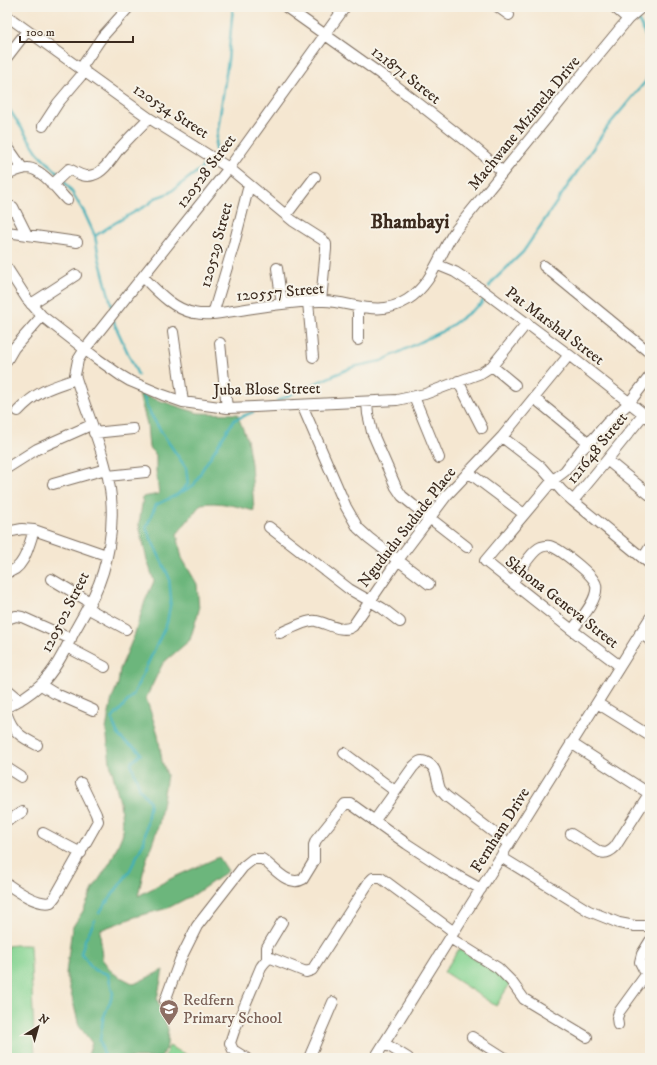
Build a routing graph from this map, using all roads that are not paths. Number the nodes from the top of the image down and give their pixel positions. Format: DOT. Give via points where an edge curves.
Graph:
graph roads {
  1 [pos="129,7"];
  2 [pos="286,7"];
  3 [pos="345,7"];
  4 [pos="498,7"];
  5 [pos="614,7"];
  6 [pos="635,13"];
  7 [pos="509,15"];
  8 [pos="7,16"];
  9 [pos="28,31"];
  10 [pos="326,35"];
  11 [pos="7,57"];
  12 [pos="83,69"];
  13 [pos="150,118"];
  14 [pos="43,126"];
  15 [pos="7,146"];
  16 [pos="229,168"];
  17 [pos="23,169"];
  18 [pos="503,172"];
  19 [pos="7,175"];
  20 [pos="61,177"];
  21 [pos="314,177"];
  22 [pos="249,185"];
  23 [pos="67,200"];
  24 [pos="13,207"];
  25 [pos="286,215"];
  26 [pos="7,232"];
  27 [pos="27,235"];
  28 [pos="77,242"];
  29 [pos="438,265"];
  30 [pos="544,266"];
  31 [pos="7,268"];
  32 [pos="277,268"];
  33 [pos="76,275"];
  34 [pos="143,277"];
  35 [pos="10,281"];
  36 [pos="321,301"];
  37 [pos="308,302"];
  38 [pos="31,304"];
  39 [pos="282,304"];
  40 [pos="358,307"];
  41 [pos="213,314"];
  42 [pos="42,316"];
  43 [pos="527,323"];
  44 [pos="173,332"];
  45 [pos="358,340"];
  46 [pos="220,343"];
  47 [pos="85,350"];
  48 [pos="650,353"];
  49 [pos="569,355"];
  50 [pos="313,357"];
  51 [pos="7,360"];
  52 [pos="492,366"];
  53 [pos="650,376"];
  54 [pos="76,379"];
  55 [pos="458,381"];
  56 [pos="515,385"];
  57 [pos="414,397"];
  58 [pos="534,398"];
  59 [pos="184,402"];
  60 [pos="367,402"];
  61 [pos="629,403"];
  62 [pos="302,405"];
  63 [pos="228,408"];
  64 [pos="18,411"];
  65 [pos="647,416"];
  66 [pos="482,428"];
  67 [pos="93,429"];
  68 [pos="133,429"];
  69 [pos="502,437"];
  70 [pos="589,443"];
  71 [pos="439,458"];
  72 [pos="607,460"];
  73 [pos="7,468"];
  74 [pos="107,472"];
  75 [pos="146,472"];
  76 [pos="468,472"];
  77 [pos="553,480"];
  78 [pos="53,484"];
  79 [pos="650,495"];
  80 [pos="572,501"];
  81 [pos="524,514"];
  82 [pos="430,517"];
  83 [pos="269,527"];
  84 [pos="34,530"];
  85 [pos="7,532"];
  86 [pos="467,547"];
  87 [pos="650,547"];
  88 [pos="106,555"];
  89 [pos="398,560"];
  90 [pos="646,561"];
  91 [pos="7,572"];
  92 [pos="51,579"];
  93 [pos="512,582"];
  94 [pos="429,584"];
  95 [pos="369,601"];
  96 [pos="89,605"];
  97 [pos="650,618"];
  98 [pos="7,619"];
  99 [pos="400,622"];
  100 [pos="126,629"];
  101 [pos="572,630"];
  102 [pos="280,633"];
  103 [pos="640,633"];
  104 [pos="650,640"];
  105 [pos="69,643"];
  106 [pos="620,666"];
  107 [pos="104,667"];
  108 [pos="40,685"];
  109 [pos="7,689"];
  110 [pos="20,700"];
  111 [pos="597,703"];
  112 [pos="7,707"];
  113 [pos="93,710"];
  114 [pos="7,715"];
  115 [pos="650,736"];
  116 [pos="571,743"];
  117 [pos="37,745"];
  118 [pos="344,753"];
  119 [pos="7,768"];
  120 [pos="21,777"];
  121 [pos="81,783"];
  122 [pos="395,791"];
  123 [pos="650,794"];
  124 [pos="22,812"];
  125 [pos="7,820"];
  126 [pos="374,820"];
  127 [pos="43,833"];
  128 [pos="571,834"];
  129 [pos="509,844"];
  130 [pos="81,853"];
  131 [pos="501,857"];
  132 [pos="7,884"];
  133 [pos="481,889"];
  134 [pos="282,922"];
  135 [pos="650,926"];
  136 [pos="452,935"];
  137 [pos="650,941"];
  138 [pos="267,959"];
  139 [pos="649,973"];
  140 [pos="165,1001"];
  141 [pos="333,1002"];
  142 [pos="618,1025"];
  143 [pos="472,1037"];
  144 [pos="587,1037"];
  145 [pos="384,1043"];
  146 [pos="246,1058"];
  147 [pos="309,1058"];
  148 [pos="375,1058"];
  149 [pos="408,1058"];
  150 [pos="505,1058"];
  1 -- 12 [label="street" via="102,37"];
  2 -- 10 [label="street, 121871 Street"];
  3 -- 10 [label="street, 120528 Street"];
  4 -- 7 [label="street"];
  5 -- 6 [label="street"];
  6 -- 18 [label="street, Machwane Mzimela Drive"];
  8 -- 9 [label="street, 120534 Street"];
  9 -- 11 [label="street"];
  9 -- 12 [label="street, 120534 Street"];
  10 -- 16 [label="street, 120528 Street"];
  10 -- 18 [label="street, 121871 Street" via="386,78"];
  12 -- 13 [label="street, 120534 Street"];
  12 -- 14 [label="street"];
  13 -- 16 [label="street, 120534 Street"];
  13 -- 20 [label="street" via="106,166 94,175"];
  15 -- 17 [label="street"];
  16 -- 22 [label="street, 120534 Street"];
  16 -- 34 [label="street, 120528 Street"];
  17 -- 19 [label="street"];
  17 -- 20 [label="street" via="29,168"];
  18 -- 29 [label="street, Machwane Mzimela Drive" via="455,231"];
  20 -- 23 [label="street"];
  21 -- 25 [label="street"];
  22 -- 25 [label="street, 120534 Street"];
  22 -- 41 [label="street, 120529 Street"];
  24 -- 27 [label="street"];
  25 -- 36 [label="street, 120534 Street" via="326,244"];
  26 -- 27 [label="street"];
  27 -- 28 [label="street"];
  29 -- 40 [label="street, 120557 Street" via="416,294 400,304 377,309"];
  29 -- 43 [label="street, Pat Marshal Street" via="466,278"];
  30 -- 48 [label="street"];
  31 -- 35 [label="street, Juba Blose Street"];
  32 -- 39 [label="street"];
  33 -- 38 [label="street"];
  34 -- 41 [label="street, 120557 Street" via="163,296 182,309 196,314"];
  34 -- 47 [label="street, 120528 Street"];
  35 -- 38 [label="street, Juba Blose Street"];
  36 -- 37 [label="street, 120557 Street"];
  36 -- 40 [label="street, 120557 Street"];
  37 -- 39 [label="street, 120557 Street"];
  37 -- 50 [label="street"];
  38 -- 42 [label="street, Juba Blose Street"];
  39 -- 41 [label="street, 120557 Street"];
  40 -- 45 [label="street"];
  42 -- 47 [label="street, Juba Blose Street"];
  42 -- 51 [label="street"];
  43 -- 49 [label="street, Pat Marshal Street"];
  43 -- 52 [label="street, Juba Blose Street"];
  44 -- 59 [label="street"];
  46 -- 63 [label="street"];
  47 -- 54 [label="street, 120502 Street" via="76,366"];
  47 -- 59 [label="street, Juba Blose Street" via="130,381"];
  49 -- 58 [label="street, Ngududu Sudude Place"];
  49 -- 61 [label="street, Pat Marshal Street"];
  52 -- 55 [label="street, Juba Blose Street"];
  52 -- 56 [label="street"];
  53 -- 61 [label="street"];
  54 -- 64 [label="street" via="42,391"];
  54 -- 67 [label="street, 120502 Street"];
  55 -- 57 [label="street, Juba Blose Street"];
  55 -- 66 [label="street"];
  57 -- 60 [label="street, Juba Blose Street"];
  57 -- 71 [label="street"];
  58 -- 69 [label="street, Ngududu Sudude Place"];
  58 -- 70 [label="street"];
  59 -- 63 [label="street, Juba Blose Street"];
  60 -- 62 [label="street, Juba Blose Street"];
  60 -- 82 [label="street" via="372,432 396,487 402,496"];
  61 -- 65 [label="street, Pat Marshal Street"];
  61 -- 70 [label="street"];
  62 -- 63 [label="street, Juba Blose Street"];
  62 -- 89 [label="street" via="352,519 369,538"];
  65 -- 72 [label="street, 121648 Street"];
  67 -- 68 [label="street"];
  67 -- 73 [label="street" via="37,449"];
  67 -- 74 [label="street, 120502 Street"];
  69 -- 76 [label="street, Ngududu Sudude Place"];
  69 -- 77 [label="street"];
  70 -- 77 [label="street" via="576,454 565,471"];
  72 -- 79 [label="street"];
  72 -- 80 [label="street, 121648 Street"];
  74 -- 75 [label="street"];
  74 -- 78 [label="street"];
  74 -- 88 [label="street, 120502 Street" via="111,498 111,526"];
  76 -- 81 [label="street"];
  76 -- 82 [label="street, Ngududu Sudude Place"];
  77 -- 80 [label="street"];
  77 -- 81 [label="street"];
  80 -- 90 [label="street"];
  81 -- 93 [label="street, Skhona Geneva Street" via="485,561"];
  82 -- 86 [label="street"];
  82 -- 89 [label="street, Ngududu Sudude Place"];
  83 -- 95 [label="street" via="349,589"];
  84 -- 85 [label="street"];
  84 -- 88 [label="street"];
  84 -- 91 [label="street" via="19,565 11,572"];
  87 -- 90 [label="street"];
  88 -- 96 [label="street, 120502 Street" via="99,582"];
  89 -- 94 [label="street"];
  89 -- 95 [label="street, Ngududu Sudude Place"];
  92 -- 96 [label="street"];
  93 -- 101 [label="street, Skhona Geneva Street"];
  93 -- 101 [label="street" via="538,549 547,545 560,551 586,572 596,585 595,596"];
  95 -- 99 [label="street"];
  95 -- 102 [label="street, Ngududu Sudude Place" via="350,628 339,628 313,621"];
  96 -- 100 [label="street"];
  96 -- 105 [label="street, 120502 Street"];
  97 -- 103 [label="street, Fernham Drive"];
  98 -- 105 [label="street" via="14,616 22,617"];
  101 -- 106 [label="street, Skhona Geneva Street"];
  103 -- 104 [label="street"];
  103 -- 106 [label="street, Fernham Drive"];
  105 -- 107 [label="street"];
  105 -- 108 [label="street, 120502 Street"];
  106 -- 111 [label="street, Fernham Drive"];
  108 -- 110 [label="street, 120502 Street"];
  108 -- 113 [label="street"];
  109 -- 110 [label="street"];
  110 -- 112 [label="street, 120502 Street"];
  111 -- 115 [label="street"];
  111 -- 116 [label="street, Fernham Drive"];
  114 -- 117 [label="street" via="19,735"];
  116 -- 123 [label="street"];
  116 -- 129 [label="street, Fernham Drive"];
  118 -- 122 [label="street"];
  119 -- 120 [label="street"];
  121 -- 130 [label="street" via="98,821"];
  122 -- 126 [label="street"];
  122 -- 129 [label="street" via="417,763 428,762 434,768 446,796"];
  123 -- 128 [label="street" via="615,847 609,852 600,852"];
  124 -- 125 [label="street"];
  126 -- 133 [label="street" via="447,870"];
  126 -- 140 [label="street" via="351,804 345,804 316,840 314,861 300,880 287,879 262,859 257,858 248,862 197,926 180,960"];
  127 -- 130 [label="street"];
  129 -- 131 [label="street, Fernham Drive"];
  130 -- 132 [label="street" via="51,902 36,900"];
  131 -- 133 [label="street, Fernham Drive"];
  131 -- 135 [label="street" via="589,911 619,923"];
  133 -- 136 [label="street, Fernham Drive"];
  134 -- 138 [label="street" via="267,947"];
  136 -- 138 [label="street" via="381,878 374,878 312,970 306,972 276,958"];
  136 -- 144 [label="street" via="498,968 524,999"];
  136 -- 145 [label="street, Fernham Drive"];
  137 -- 139 [label="street" via="640,958 641,966"];
  138 -- 146 [label="street" via="261,967 230,1043 233,1050"];
  139 -- 142 [label="street" via="619,1012"];
  141 -- 147 [label="street"];
  143 -- 150 [label="street"];
  145 -- 148 [label="street, Fernham Drive"];
  145 -- 149 [label="street"];
}
